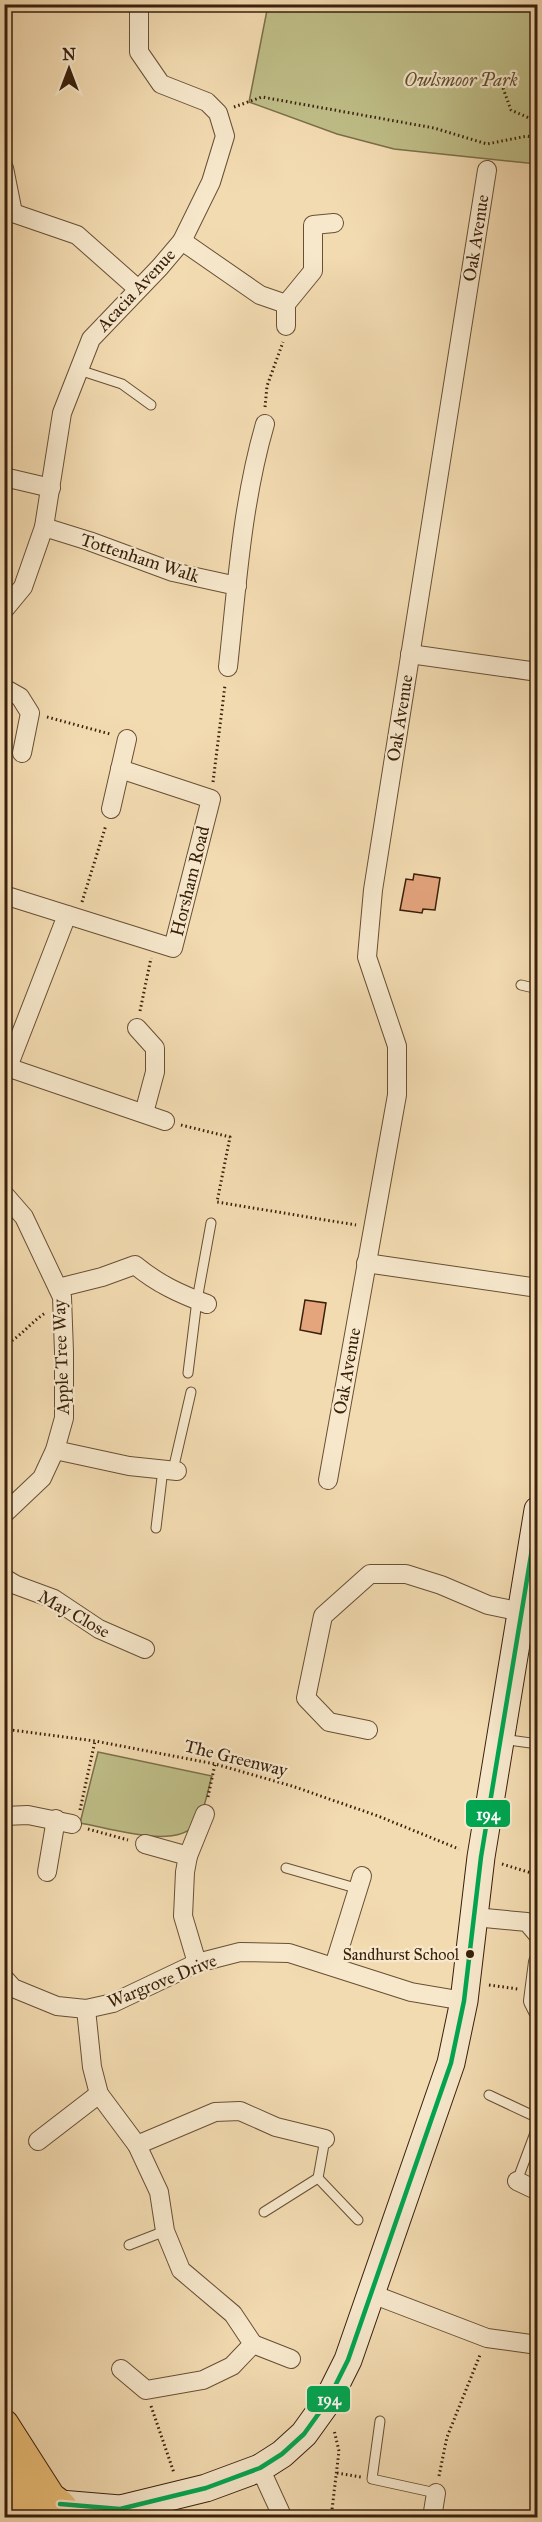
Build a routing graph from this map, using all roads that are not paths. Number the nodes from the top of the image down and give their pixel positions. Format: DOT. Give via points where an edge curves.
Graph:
graph roads {
  1 [pos="139,4"];
  2 [pos="4,168"];
  3 [pos="487,170"];
  4 [pos="9,214"];
  5 [pos="334,223"];
  6 [pos="182,241"];
  7 [pos="138,289"];
  8 [pos="286,304"];
  9 [pos="286,326"];
  10 [pos="79,370"];
  11 [pos="151,405"];
  12 [pos="266,424"];
  13 [pos="4,477"];
  14 [pos="51,488"];
  15 [pos="44,527"];
  16 [pos="237,586"];
  17 [pos="4,610"];
  18 [pos="410,654"];
  19 [pos="228,667"];
  20 [pos="537,672"];
  21 [pos="4,688"];
  22 [pos="127,739"];
  23 [pos="22,753"];
  24 [pos="120,769"];
  25 [pos="111,809"];
  26 [pos="4,895"];
  27 [pos="72,916"];
  28 [pos="521,985"];
  29 [pos="537,989"];
  30 [pos="137,1028"];
  31 [pos="6,1067"];
  32 [pos="144,1113"];
  33 [pos="165,1121"];
  34 [pos="4,1194"];
  35 [pos="211,1223"];
  36 [pos="366,1263"];
  37 [pos="58,1288"];
  38 [pos="537,1288"];
  39 [pos="202,1302"];
  40 [pos="188,1372"];
  41 [pos="190,1392"];
  42 [pos="55,1450"];
  43 [pos="171,1470"];
  44 [pos="328,1480"];
  45 [pos="537,1510"];
  46 [pos="4,1514"];
  47 [pos="156,1528"];
  48 [pos="4,1578"];
  49 [pos="522,1611"];
  50 [pos="145,1649"];
  51 [pos="368,1730"];
  52 [pos="500,1739"];
  53 [pos="537,1744"];
  54 [pos="205,1814"];
  55 [pos="4,1816"];
  56 [pos="145,1844"];
  57 [pos="188,1856"];
  58 [pos="286,1868"];
  59 [pos="47,1872"];
  60 [pos="361,1883"];
  61 [pos="474,1917"];
  62 [pos="536,1930"];
  63 [pos="537,1962"];
  64 [pos="197,1963"];
  65 [pos="334,1966"];
  66 [pos="4,1978"];
  67 [pos="465,1991"];
  68 [pos="86,2009"];
  69 [pos="537,2011"];
  70 [pos="99,2094"];
  71 [pos="489,2095"];
  72 [pos="537,2118"];
  73 [pos="537,2125"];
  74 [pos="325,2139"];
  75 [pos="38,2141"];
  76 [pos="137,2145"];
  77 [pos="318,2178"];
  78 [pos="517,2181"];
  79 [pos="537,2191"];
  80 [pos="264,2212"];
  81 [pos="358,2220"];
  82 [pos="165,2231"];
  83 [pos="129,2245"];
  84 [pos="372,2294"];
  85 [pos="254,2344"];
  86 [pos="537,2345"];
  87 [pos="291,2359"];
  88 [pos="121,2369"];
  89 [pos="380,2421"];
  90 [pos="5,2426"];
  91 [pos="260,2468"];
  92 [pos="436,2493"];
  93 [pos="59,2506"];
  94 [pos="112,2513"];
  95 [pos="7,2514"];
  96 [pos="283,2517"];
  97 [pos="432,2517"];
  1 -- 6 [label="street, Acacia Avenue" via="139,51 161,84 207,102 218,113 225,136 211,182"];
  2 -- 4 [label="street"];
  3 -- 18 [label="street, Oak Avenue"];
  4 -- 7 [label="street" via="77,235"];
  5 -- 8 [label="street" via="313,225 313,271"];
  6 -- 7 [label="street, Acacia Avenue"];
  6 -- 8 [label="street" via="260,295"];
  7 -- 10 [label="street, Acacia Avenue" via="91,339"];
  8 -- 9 [label="street"];
  10 -- 11 [label="lane" via="122,384"];
  10 -- 14 [label="street, Acacia Avenue" via="62,413"];
  12 -- 16 [label="street" via="254,464"];
  13 -- 14 [label="street"];
  14 -- 15 [label="street, Acacia Avenue"];
  15 -- 16 [label="street, Tottenham Walk" via="173,572"];
  15 -- 17 [label="street, Acacia Avenue" via="23,587"];
  16 -- 19 [label="street"];
  18 -- 20 [label="street"];
  18 -- 36 [label="street, Oak Avenue" via="373,890 367,957 397,1046 397,1095"];
  21 -- 23 [label="street" via="20,697 30,713"];
  22 -- 24 [label="street"];
  24 -- 25 [label="street"];
  24 -- 27 [label="street, Horsham Road" via="211,799 173,948"];
  26 -- 27 [label="street, Horsham Road"];
  27 -- 31 [label="street"];
  28 -- 29 [label="lane"];
  30 -- 32 [label="street" via="155,1048 155,1072"];
  31 -- 32 [label="street"];
  32 -- 33 [label="street"];
  34 -- 37 [label="street, Apple Tree Way" via="24,1217"];
  35 -- 39 [label="lane"];
  36 -- 38 [label="street"];
  36 -- 44 [label="street, Oak Avenue"];
  37 -- 39 [label="street" via="135,1265 155,1281"];
  37 -- 42 [label="street, Apple Tree Way" via="63,1310 64,1418"];
  39 -- 40 [label="lane"];
  41 -- 43 [label="lane"];
  42 -- 43 [label="street" via="98,1461"];
  42 -- 46 [label="street, Apple Tree Way" via="42,1478"];
  43 -- 47 [label="lane"];
  45 -- 49 [label="street"];
  48 -- 50 [label="street, May Close" via="54,1599 99,1629"];
  49 -- 51 [label="street" via="488,1605 406,1574 370,1574 323,1616 306,1698 329,1722"];
  49 -- 52 [label="street"];
  52 -- 53 [label="lane"];
  52 -- 61 [label="street"];
  54 -- 57 [label="street"];
  55 -- 59 [label="street" via="28,1815 68,1823"];
  56 -- 57 [label="street"];
  57 -- 64 [label="street" via="183,1916"];
  58 -- 60 [label="lane"];
  60 -- 65 [label="street"];
  61 -- 62 [label="street" via="527,1922"];
  61 -- 67 [label="street"];
  63 -- 69 [label="street" via="533,2001"];
  64 -- 65 [label="street, Wargrove Drive" via="240,1952 289,1953"];
  64 -- 68 [label="street, Wargrove Drive" via="113,2002"];
  65 -- 67 [label="street, Wargrove Drive" via="411,1992"];
  66 -- 68 [label="street, Wargrove Drive" via="13,1988 57,2006"];
  67 -- 84 [label="street" via="451,2063"];
  68 -- 70 [label="street"];
  70 -- 75 [label="street"];
  70 -- 76 [label="street"];
  71 -- 72 [label="lane"];
  73 -- 78 [label="lane"];
  74 -- 76 [label="street" via="276,2127 240,2110 214,2112"];
  74 -- 77 [label="lane"];
  76 -- 82 [label="street" via="159,2192"];
  77 -- 80 [label="lane"];
  77 -- 81 [label="lane"];
  78 -- 79 [label="street"];
  82 -- 83 [label="lane"];
  82 -- 85 [label="street" via="181,2270 233,2314"];
  84 -- 86 [label="street" via="487,2338"];
  84 -- 91 [label="street" via="348,2360 327,2402 294,2444"];
  85 -- 87 [label="street"];
  85 -- 88 [label="street" via="232,2366 203,2380 146,2390"];
  89 -- 92 [label="lane" via="372,2479"];
  90 -- 93 [label="main road"];
  90 -- 95 [label="main road"];
  91 -- 94 [label="street"];
  91 -- 96 [label="street"];
  92 -- 97 [label="street"];
  93 -- 94 [label="street"];
  93 -- 95 [label="main road" via="32,2495 20,2499"];
}
